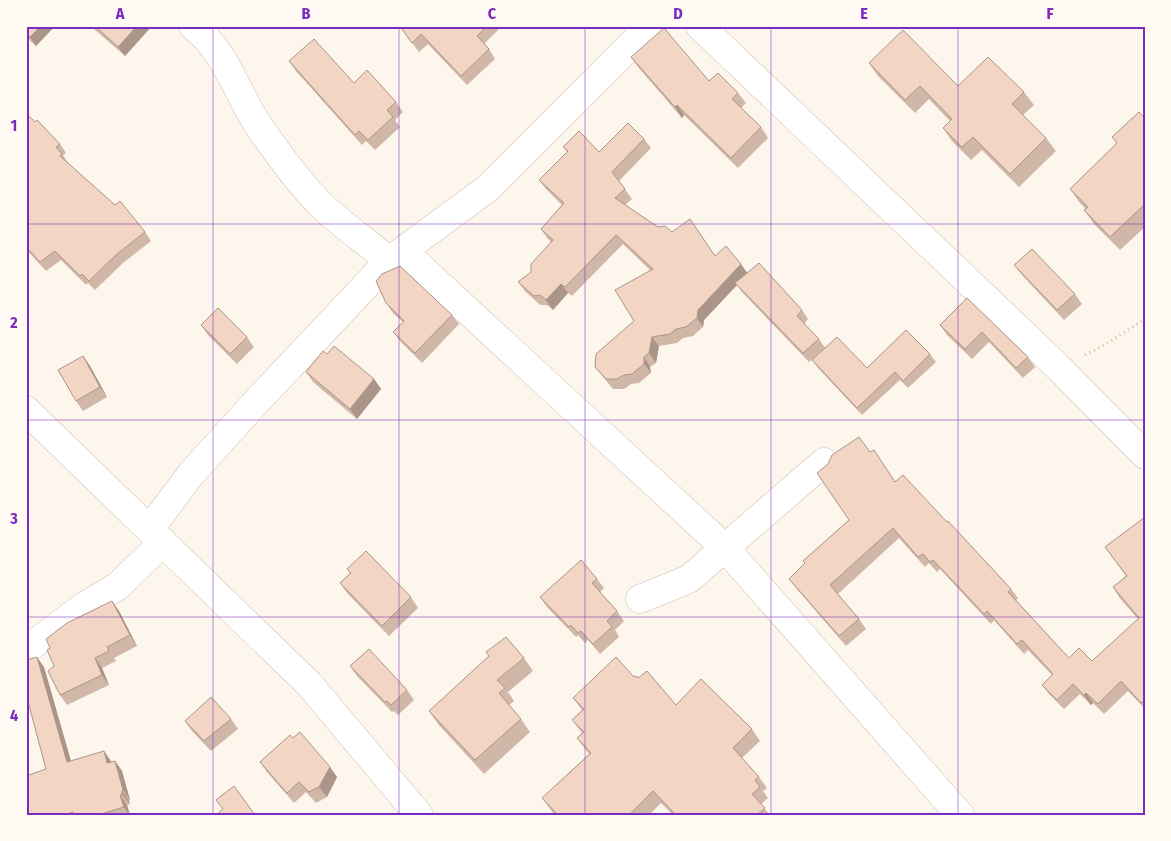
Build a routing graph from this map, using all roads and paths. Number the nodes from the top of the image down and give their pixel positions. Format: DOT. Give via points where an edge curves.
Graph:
graph roads {
  1 [pos="193,26"];
  2 [pos="650,26"];
  3 [pos="700,26"];
  4 [pos="396,256"];
  5 [pos="1145,319"];
  6 [pos="1058,367"];
  7 [pos="26,410"];
  8 [pos="1145,455"];
  9 [pos="824,462"];
  10 [pos="157,536"];
  11 [pos="726,549"];
  12 [pos="640,599"];
  13 [pos="26,650"];
  14 [pos="419,815"];
  15 [pos="960,815"];
  1 -- 4 [label="street" via="217,50 260,129 306,189 322,206"];
  2 -- 4 [label="street" via="488,188"];
  3 -- 6 [label="street"];
  4 -- 10 [label="street" via="191,474"];
  4 -- 11 [label="street"];
  5 -- 6 [label="path" via="1095,351"];
  6 -- 8 [label="street"];
  7 -- 10 [label="street"];
  9 -- 11 [label="street"];
  10 -- 13 [label="street" via="118,586 83,607"];
  10 -- 14 [label="street" via="310,684"];
  11 -- 12 [label="street" via="689,579"];
  11 -- 15 [label="street"];
}
